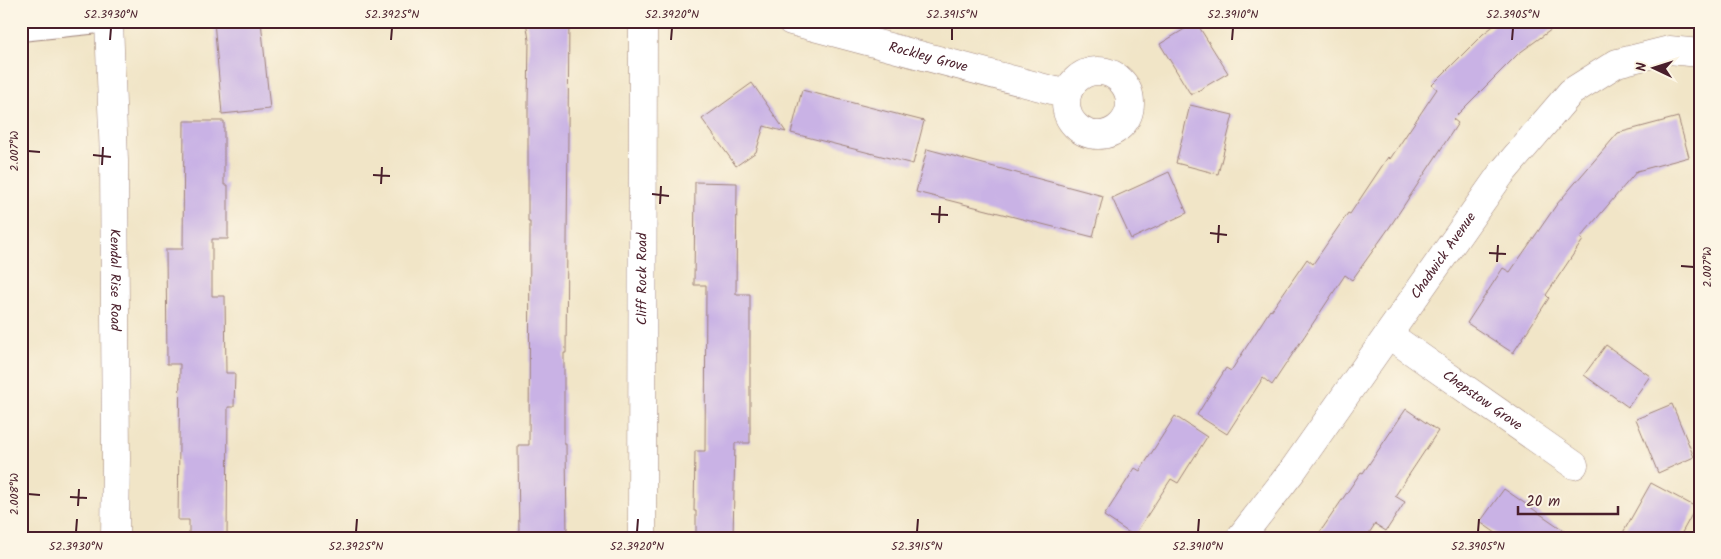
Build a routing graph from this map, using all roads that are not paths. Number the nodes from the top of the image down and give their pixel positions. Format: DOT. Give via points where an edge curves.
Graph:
graph roads {
  1 [pos="643,21"];
  2 [pos="791,21"];
  3 [pos="109,22"];
  4 [pos="21,32"];
  5 [pos="1700,53"];
  6 [pos="1067,94"];
  7 [pos="1389,335"];
  8 [pos="1574,466"];
  9 [pos="116,538"];
  10 [pos="642,538"];
  11 [pos="1240,538"];
  1 -- 10 [label="street, Cliff Rock Road"];
  2 -- 6 [label="street, Rockley Grove"];
  3 -- 4 [label="lane"];
  3 -- 9 [label="street, Kendal Rise Road" via="114,171"];
  5 -- 7 [label="street, Chadwick Avenue" via="1669,50 1617,63 1570,92 1501,174"];
  7 -- 8 [label="street, Chepstow Grove"];
  7 -- 11 [label="street, Chadwick Avenue"];
}
